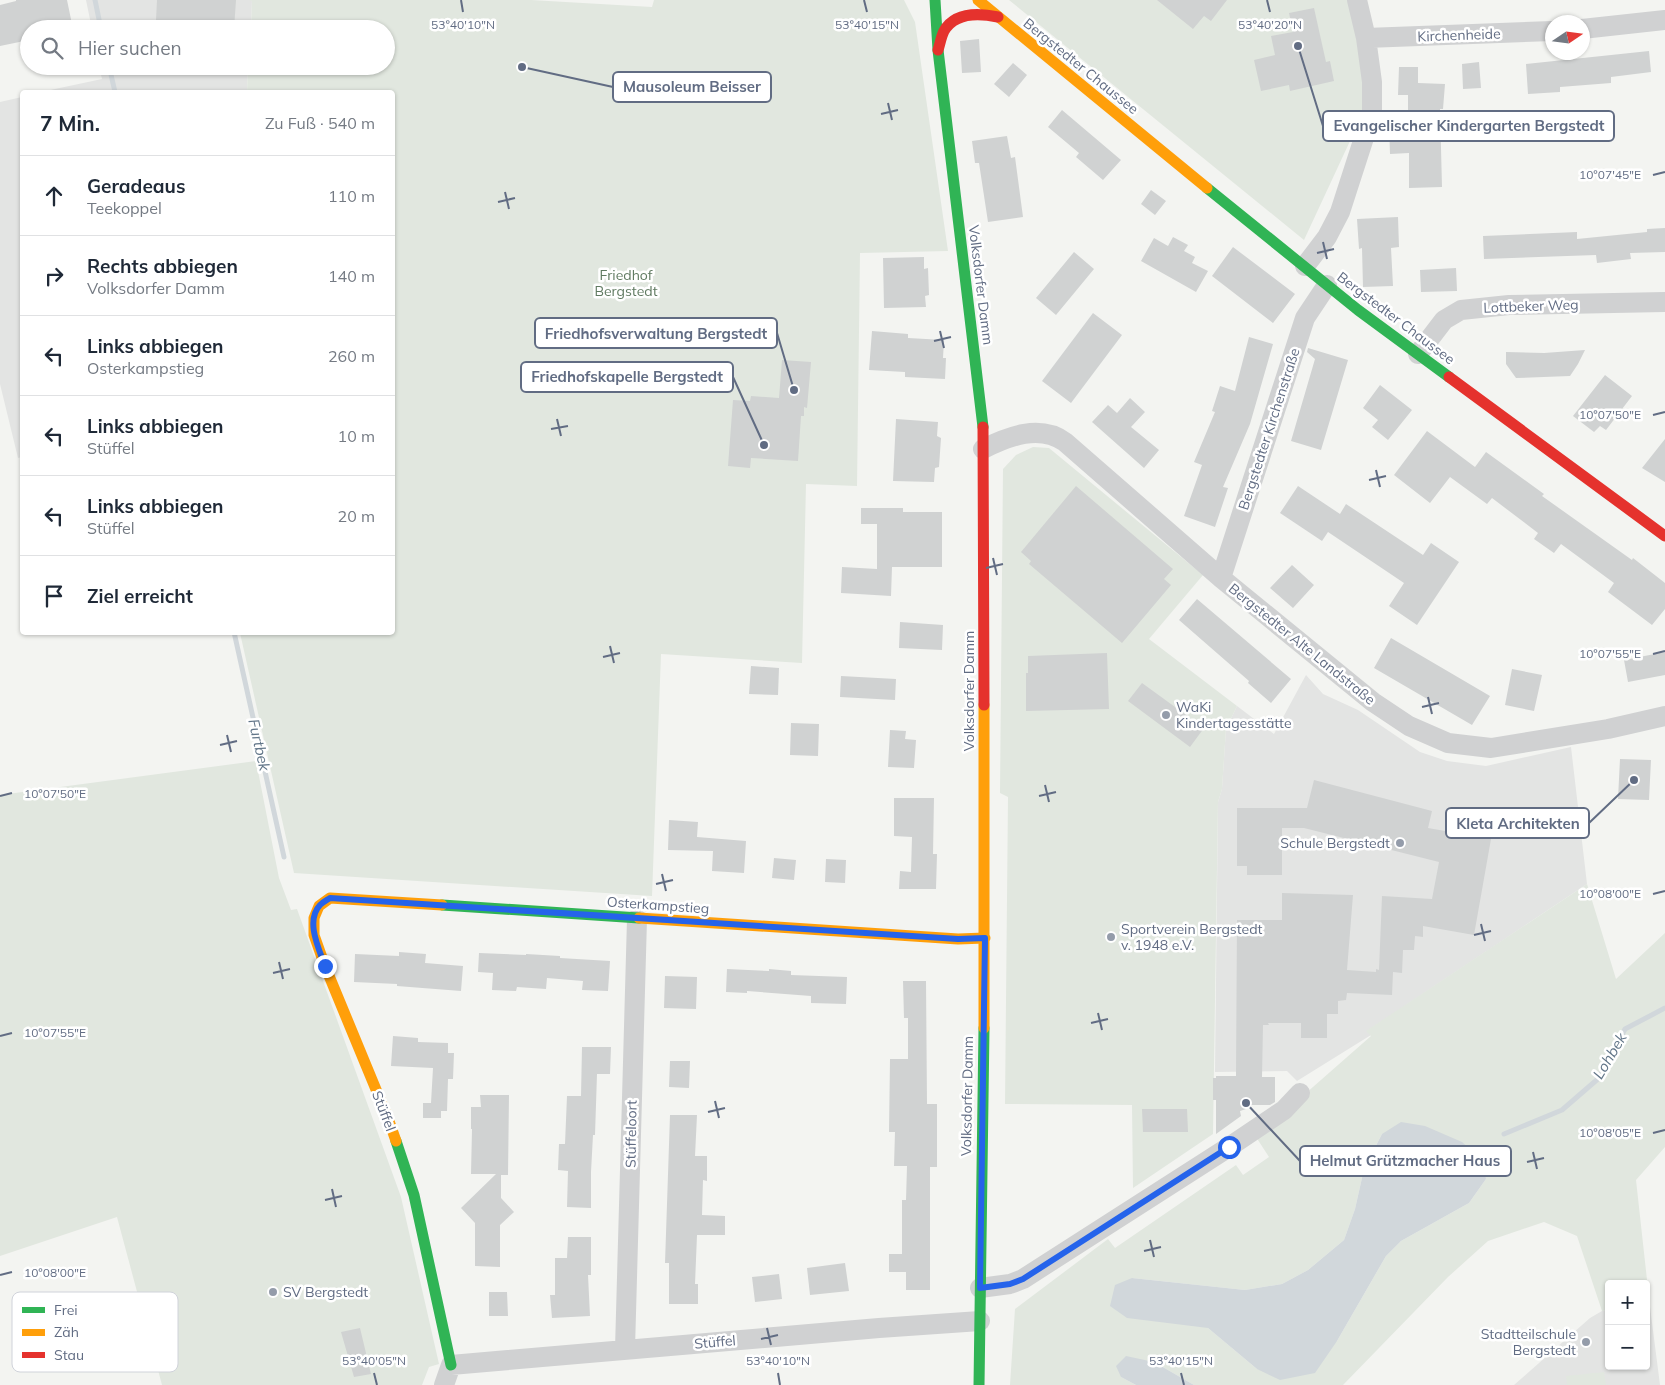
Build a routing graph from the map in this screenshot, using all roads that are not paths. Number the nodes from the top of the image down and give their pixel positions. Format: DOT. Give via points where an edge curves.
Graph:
graph roads {
  1 [pos="935,0"];
  2 [pos="978,0"];
  3 [pos="1357,0"];
  4 [pos="998,17"];
  5 [pos="1665,20"];
  6 [pos="1590,28"];
  7 [pos="1545,31"];
  8 [pos="1366,38"];
  9 [pos="938,50"];
  10 [pos="1305,266"];
  11 [pos="1327,285"];
  12 [pos="1665,302"];
  13 [pos="1418,354"];
  14 [pos="984,449"];
  15 [pos="1665,536"];
  16 [pos="1220,578"];
  17 [pos="1665,716"];
  18 [pos="330,898"];
  19 [pos="637,919"];
  20 [pos="985,938"];
  21 [pos="1300,1093"];
  22 [pos="980,1288"];
  23 [pos="980,1321"];
  24 [pos="626,1350"];
  25 [pos="451,1365"];
  26 [pos="444,1385"];
  27 [pos="979,1385"];
  1 -- 9 [label="main road, Volksdorfer Damm"];
  2 -- 4 [label="main road, Bergstedter Chaussee"];
  3 -- 8 [label="street"];
  4 -- 9 [label="main road" via="982,14 959,18 944,30"];
  4 -- 10 [label="main road, Bergstedter Chaussee"];
  5 -- 6 [label="street"];
  7 -- 8 [label="street, Kirchenheide"];
  8 -- 10 [label="street" via="1372,113 1340,212 1327,237"];
  9 -- 14 [label="main road, Volksdorfer Damm" via="982,408"];
  10 -- 11 [label="main road, Bergstedter Chaussee"];
  11 -- 13 [label="main road, Bergstedter Chaussee"];
  11 -- 16 [label="street, Bergstedter Kirchenstraße" via="1305,318"];
  12 -- 13 [label="street, Lottbeker Weg" via="1509,305 1461,310 1444,320"];
  13 -- 15 [label="main road, Bergstedter Chaussee"];
  14 -- 16 [label="street, Bergstedter Alte Landstraße" via="1018,435 1056,436"];
  14 -- 20 [label="main road, Volksdorfer Damm"];
  16 -- 17 [label="street, Bergstedter Alte Landstraße" via="1373,702 1409,726 1448,743 1491,748"];
  18 -- 19 [label="main road, Osterkampstieg"];
  18 -- 25 [label="main road, Stüffel" via="319,906 314,918 314,935 389,1121 414,1196"];
  19 -- 20 [label="main road, Osterkampstieg"];
  19 -- 24 [label="street, Stüffeloort"];
  20 -- 22 [label="main road, Volksdorfer Damm"];
  21 -- 22 [label="street" via="1284,1110 1229,1147 1023,1279"];
  22 -- 23 [label="main road, Volksdorfer Damm"];
  23 -- 24 [label="street, Stüffel"];
  23 -- 27 [label="main road, Volksdorfer Damm"];
  24 -- 25 [label="street, Stüffel"];
  25 -- 26 [label="street"];
}
